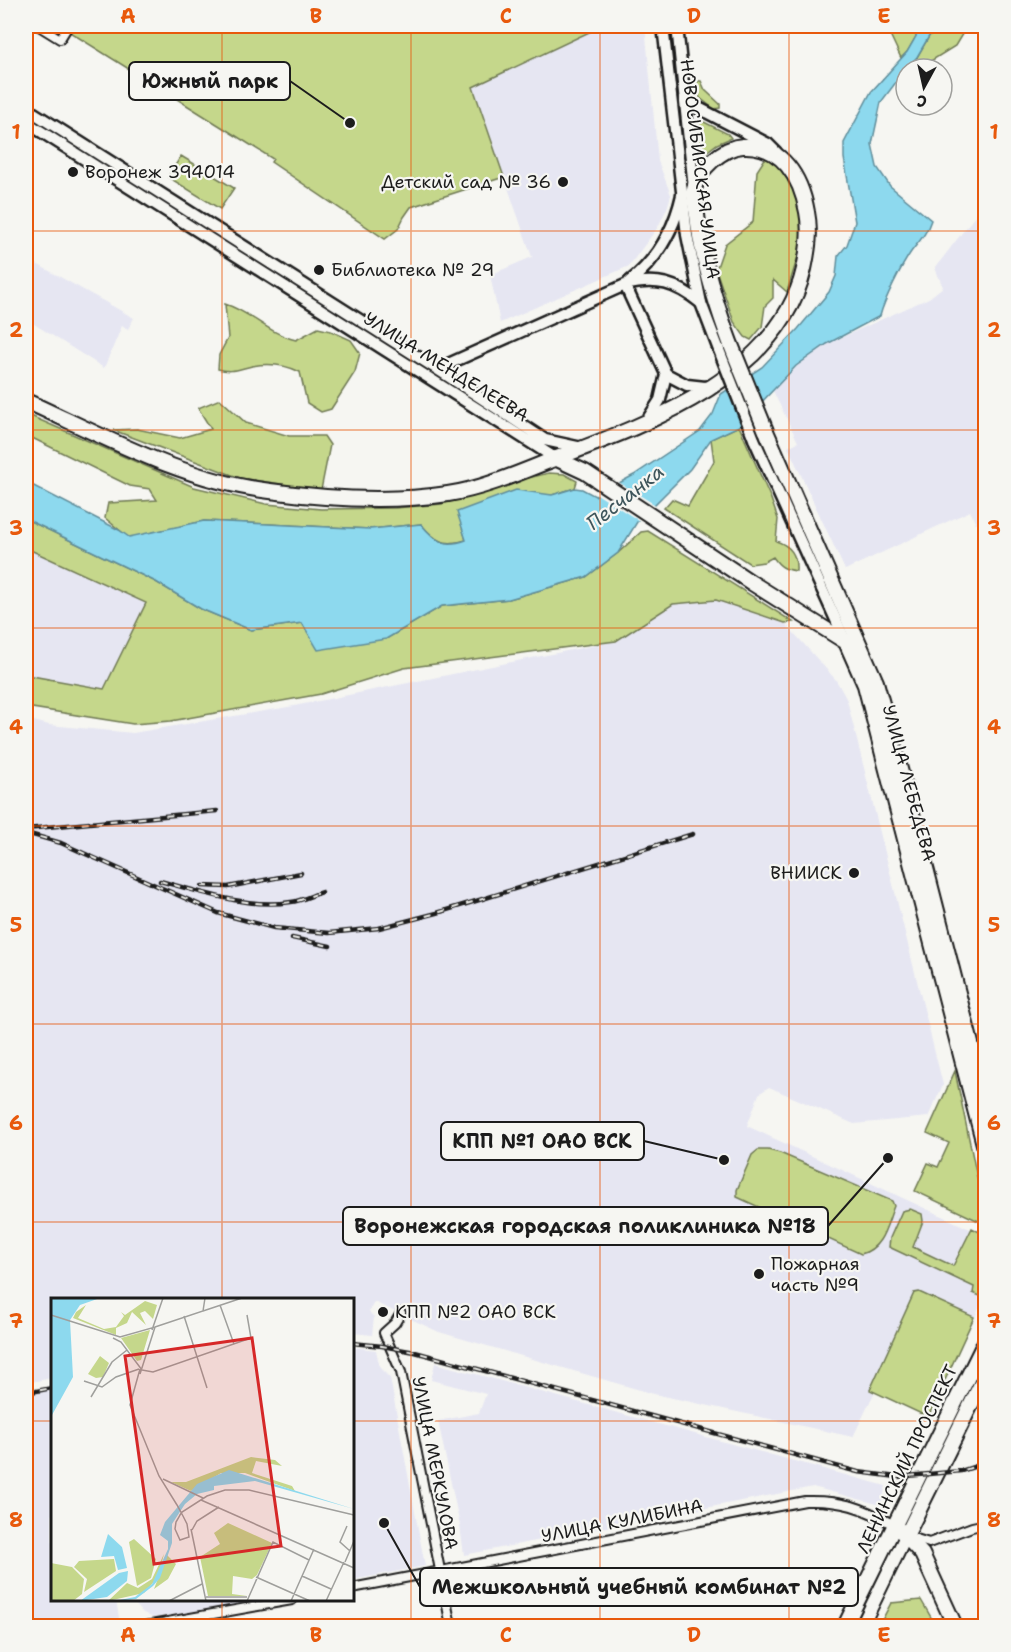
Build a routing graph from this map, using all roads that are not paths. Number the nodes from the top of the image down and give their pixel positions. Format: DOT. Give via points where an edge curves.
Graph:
graph roads {
  1 [pos="39,26"];
  2 [pos="68,26"];
  3 [pos="663,26"];
  4 [pos="677,26"];
  5 [pos="685,101"];
  6 [pos="26,108"];
  7 [pos="26,122"];
  8 [pos="778,154"];
  9 [pos="688,192"];
  10 [pos="238,243"];
  11 [pos="232,253"];
  12 [pos="625,285"];
  13 [pos="701,303"];
  14 [pos="724,347"];
  15 [pos="437,369"];
  16 [pos="666,374"];
  17 [pos="713,386"];
  18 [pos="26,401"];
  19 [pos="645,422"];
  20 [pos="760,435"];
  21 [pos="545,440"];
  22 [pos="582,448"];
  23 [pos="560,456"];
  24 [pos="846,642"];
  25 [pos="986,1102"];
  26 [pos="986,1152"];
  27 [pos="401,1313"];
  28 [pos="986,1340"];
  29 [pos="986,1374"];
  30 [pos="986,1524"];
  31 [pos="894,1525"];
  32 [pos="906,1536"];
  33 [pos="442,1572"];
  34 [pos="354,1588"];
  35 [pos="281,1601"];
  36 [pos="146,1626"];
  37 [pos="451,1626"];
  38 [pos="844,1626"];
  39 [pos="862,1626"];
  40 [pos="955,1626"];
  1 -- 2 [label="street" via="60,39"];
  3 -- 9 [label="street, НОВОСИБИРСКАЯ УЛИЦА"];
  4 -- 5 [label="street, НОВОСИБИРСКАЯ УЛИЦА"];
  5 -- 8 [label="street" via="768,144"];
  5 -- 9 [label="street, НОВОСИБИРСКАЯ УЛИЦА"];
  6 -- 10 [label="street, УЛИЦА МЕНДЕЛЕЕВА"];
  7 -- 11 [label="street, УЛИЦА МЕНДЕЛЕЕВА"];
  8 -- 9 [label="highway" via="743,146 729,149 708,164"];
  8 -- 17 [label="highway" via="799,182 808,216 809,238 802,277 793,302 765,341"];
  9 -- 12 [label="street" via="650,263"];
  9 -- 13 [label="street, НОВОСИБИРСКАЯ УЛИЦА" via="692,267"];
  9 -- 14 [label="highway, НОВОСИБИРСКАЯ УЛИЦА"];
  10 -- 11 [label="street"];
  10 -- 15 [label="street, УЛИЦА МЕНДЕЛЕЕВА"];
  11 -- 23 [label="street, УЛИЦА МЕНДЕЛЕЕВА"];
  12 -- 13 [label="street" via="648,281 668,284"];
  12 -- 15 [label="street"];
  12 -- 16 [label="street"];
  13 -- 14 [label="street, НОВОСИБИРСКАЯ УЛИЦА"];
  14 -- 20 [label="highway, bridge"];
  15 -- 21 [label="street, УЛИЦА МЕНДЕЛЕЕВА"];
  16 -- 17 [label="street" via="687,385"];
  16 -- 19 [label="street" via="660,400"];
  17 -- 19 [label="highway"];
  18 -- 23 [label="highway" via="194,473 243,487 294,494 371,499 447,494 485,485"];
  19 -- 22 [label="highway"];
  20 -- 24 [label="street, УЛИЦА ЛЕБЕДЕВА"];
  20 -- 25 [label="highway, УЛИЦА ЛЕБЕДЕВА" via="876,682"];
  21 -- 22 [label="street, УЛИЦА МЕНДЕЛЕЕВА"];
  21 -- 23 [label="street, УЛИЦА МЕНДЕЛЕЕВА"];
  22 -- 23 [label="highway"];
  23 -- 24 [label="highway, УЛИЦА МЕНДЕЛЕЕВА"];
  24 -- 26 [label="highway, УЛИЦА ЛЕБЕДЕВА" via="865,685"];
  27 -- 33 [label="street, УЛИЦА МЕРКУЛОВА" via="384,1333 401,1372"];
  28 -- 31 [label="highway, ЛЕНИНСКИЙ ПРОСПЕКТ"];
  29 -- 32 [label="highway, ЛЕНИНСКИЙ ПРОСПЕКТ"];
  30 -- 32 [label="street" via="929,1543"];
  31 -- 32 [label="highway"];
  31 -- 33 [label="street, УЛИЦА КУЛИБИНА" via="853,1506 805,1501"];
  31 -- 38 [label="highway, ЛЕНИНСКИЙ ПРОСПЕКТ"];
  32 -- 39 [label="main road, ЛЕНИНСКИЙ ПРОСПЕКТ"];
  32 -- 40 [label="highway" via="922,1554"];
  33 -- 34 [label="street, УЛИЦА КУЛИБИНА"];
  33 -- 37 [label="street, УЛИЦА МЕРКУЛОВА"];
  35 -- 36 [label="street"];
}
